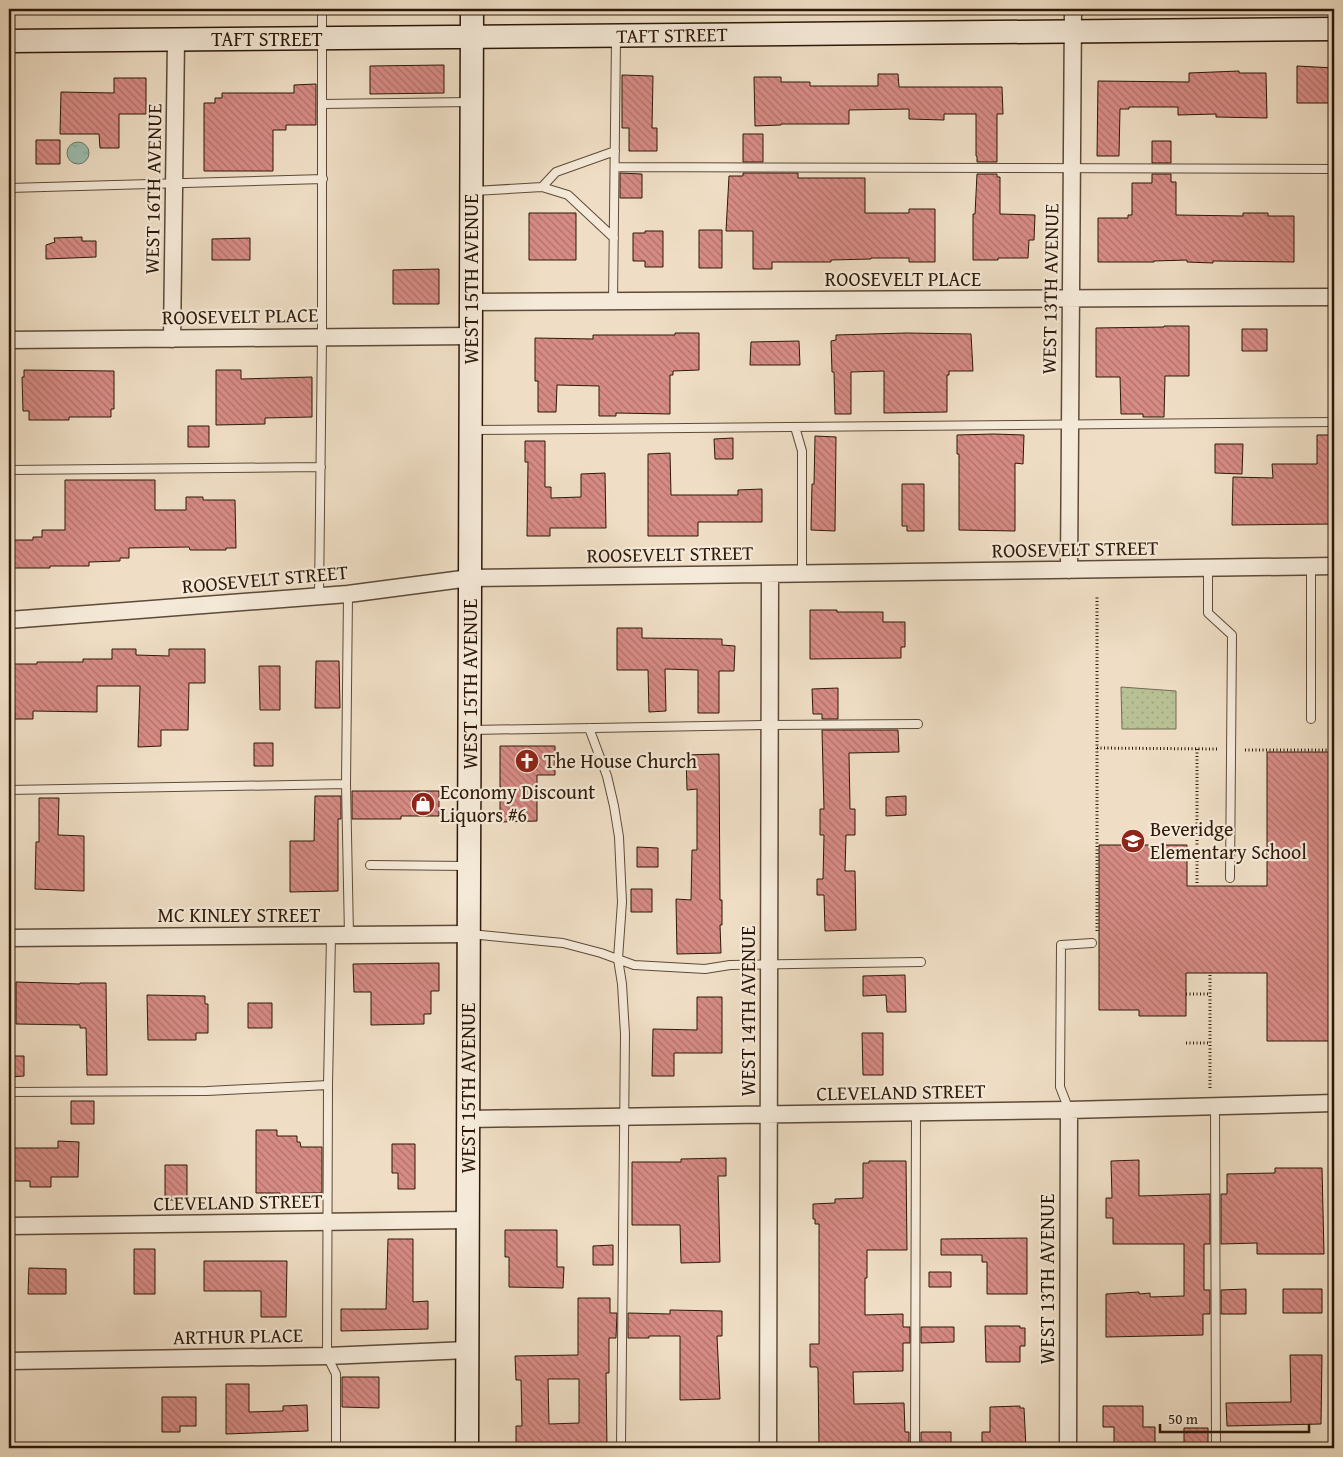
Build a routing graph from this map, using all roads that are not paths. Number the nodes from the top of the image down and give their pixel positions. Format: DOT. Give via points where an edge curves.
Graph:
graph roads {
  1 [pos="322,9"];
  2 [pos="472,9"];
  3 [pos="1073,9"];
  4 [pos="1334,29"];
  5 [pos="1073,31"];
  6 [pos="616,36"];
  7 [pos="472,37"];
  8 [pos="321,38"];
  9 [pos="176,40"];
  10 [pos="9,41"];
  11 [pos="472,102"];
  12 [pos="322,104"];
  13 [pos="615,152"];
  14 [pos="614,167"];
  15 [pos="1072,168"];
  16 [pos="1334,169"];
  17 [pos="323,179"];
  18 [pos="174,183"];
  19 [pos="542,187"];
  20 [pos="9,188"];
  21 [pos="472,191"];
  22 [pos="614,238"];
  23 [pos="1334,297"];
  24 [pos="1072,299"];
  25 [pos="471,302"];
  26 [pos="612,302"];
  27 [pos="322,336"];
  28 [pos="471,336"];
  29 [pos="172,339"];
  30 [pos="9,340"];
  31 [pos="1334,422"];
  32 [pos="1070,424"];
  33 [pos="795,427"];
  34 [pos="471,430"];
  35 [pos="321,467"];
  36 [pos="9,470"];
  37 [pos="1334,566"];
  38 [pos="1311,567"];
  39 [pos="1208,568"];
  40 [pos="1069,570"];
  41 [pos="802,573"];
  42 [pos="770,574"];
  43 [pos="470,578"];
  44 [pos="348,594"];
  45 [pos="319,597"];
  46 [pos="9,620"];
  47 [pos="1311,719"];
  48 [pos="918,724"];
  49 [pos="769,725"];
  50 [pos="589,728"];
  51 [pos="470,730"];
  52 [pos="346,784"];
  53 [pos="9,790"];
  54 [pos="370,866"];
  55 [pos="469,866"];
  56 [pos="1230,878"];
  57 [pos="469,934"];
  58 [pos="331,936"];
  59 [pos="349,936"];
  60 [pos="9,938"];
  61 [pos="1094,940"];
  62 [pos="618,959"];
  63 [pos="921,962"];
  64 [pos="770,964"];
  65 [pos="328,1085"];
  66 [pos="9,1092"];
  67 [pos="1334,1103"];
  68 [pos="1216,1106"];
  69 [pos="1069,1110"];
  70 [pos="916,1113"];
  71 [pos="770,1115"];
  72 [pos="624,1117"];
  73 [pos="468,1119"];
  74 [pos="468,1220"];
  75 [pos="328,1223"];
  76 [pos="9,1226"];
  77 [pos="468,1350"];
  78 [pos="327,1356"];
  79 [pos="9,1361"];
  80 [pos="336,1448"];
  81 [pos="467,1448"];
  82 [pos="621,1448"];
  83 [pos="768,1448"];
  84 [pos="915,1448"];
  85 [pos="1068,1448"];
  86 [pos="1216,1448"];
  1 -- 8 [label="lane"];
  2 -- 7 [label="main road, WEST 15TH AVENUE"];
  3 -- 5 [label="street, WEST 13TH AVENUE"];
  4 -- 5 [label="main road, TAFT STREET"];
  5 -- 6 [label="main road, TAFT STREET"];
  5 -- 15 [label="street, WEST 13TH AVENUE"];
  6 -- 7 [label="main road, TAFT STREET"];
  6 -- 13 [label="lane"];
  7 -- 8 [label="main road, TAFT STREET"];
  7 -- 11 [label="main road, WEST 15TH AVENUE"];
  8 -- 9 [label="main road, TAFT STREET"];
  8 -- 12 [label="lane"];
  9 -- 10 [label="main road, TAFT STREET"];
  9 -- 18 [label="street, WEST 16TH AVENUE"];
  11 -- 12 [label="lane"];
  11 -- 21 [label="main road, WEST 15TH AVENUE"];
  12 -- 17 [label="lane"];
  13 -- 14 [label="lane"];
  13 -- 19 [label="lane" via="556,172"];
  14 -- 15 [label="lane"];
  14 -- 22 [label="lane"];
  15 -- 16 [label="lane"];
  15 -- 24 [label="street, WEST 13TH AVENUE"];
  17 -- 18 [label="lane"];
  17 -- 27 [label="lane"];
  18 -- 20 [label="lane"];
  18 -- 29 [label="street, WEST 16TH AVENUE"];
  19 -- 21 [label="lane"];
  19 -- 22 [label="lane" via="568,195"];
  21 -- 25 [label="main road, WEST 15TH AVENUE"];
  22 -- 26 [label="lane"];
  23 -- 24 [label="street, ROOSEVELT PLACE"];
  24 -- 26 [label="street, ROOSEVELT PLACE"];
  24 -- 32 [label="street, WEST 13TH AVENUE"];
  25 -- 26 [label="street, ROOSEVELT PLACE"];
  25 -- 28 [label="main road, WEST 15TH AVENUE"];
  27 -- 28 [label="street, ROOSEVELT PLACE"];
  27 -- 29 [label="street, ROOSEVELT PLACE"];
  27 -- 35 [label="lane"];
  28 -- 34 [label="main road, WEST 15TH AVENUE"];
  29 -- 30 [label="street, ROOSEVELT PLACE"];
  31 -- 32 [label="lane"];
  32 -- 33 [label="lane"];
  32 -- 40 [label="street, WEST 13TH AVENUE"];
  33 -- 34 [label="lane"];
  33 -- 41 [label="lane" via="802,451"];
  34 -- 43 [label="main road, WEST 15TH AVENUE"];
  35 -- 36 [label="lane"];
  35 -- 45 [label="lane"];
  37 -- 38 [label="street, ROOSEVELT STREET"];
  38 -- 39 [label="street, ROOSEVELT STREET"];
  38 -- 47 [label="lane"];
  39 -- 40 [label="street, ROOSEVELT STREET"];
  39 -- 56 [label="lane" via="1208,613 1232,635"];
  40 -- 41 [label="street, ROOSEVELT STREET"];
  41 -- 42 [label="street, ROOSEVELT STREET"];
  42 -- 43 [label="street, ROOSEVELT STREET"];
  42 -- 49 [label="street, WEST 14TH AVENUE"];
  43 -- 44 [label="street, ROOSEVELT STREET"];
  43 -- 51 [label="main road, WEST 15TH AVENUE"];
  44 -- 45 [label="street, ROOSEVELT STREET"];
  44 -- 52 [label="lane"];
  45 -- 46 [label="street, ROOSEVELT STREET"];
  48 -- 49 [label="lane"];
  49 -- 50 [label="lane"];
  49 -- 64 [label="street, WEST 14TH AVENUE"];
  50 -- 51 [label="lane"];
  50 -- 62 [label="lane" via="607,776 619,837 622,902"];
  51 -- 55 [label="main road, WEST 15TH AVENUE"];
  52 -- 53 [label="lane"];
  52 -- 59 [label="lane"];
  54 -- 55 [label="lane"];
  55 -- 57 [label="main road, WEST 15TH AVENUE"];
  57 -- 59 [label="street, MC KINLEY STREET"];
  57 -- 62 [label="lane" via="563,943"];
  57 -- 73 [label="main road, WEST 15TH AVENUE"];
  58 -- 59 [label="street, MC KINLEY STREET"];
  58 -- 60 [label="street, MC KINLEY STREET"];
  58 -- 65 [label="lane"];
  61 -- 69 [label="lane" via="1061,946 1060,1086"];
  62 -- 64 [label="lane" via="634,965 705,969"];
  62 -- 72 [label="lane" via="626,1034"];
  63 -- 64 [label="lane"];
  64 -- 71 [label="street, WEST 14TH AVENUE"];
  65 -- 66 [label="lane" via="207,1091"];
  65 -- 75 [label="lane"];
  67 -- 68 [label="street, CLEVELAND STREET"];
  68 -- 69 [label="street, CLEVELAND STREET"];
  68 -- 86 [label="lane"];
  69 -- 70 [label="street, CLEVELAND STREET"];
  69 -- 85 [label="street, WEST 13TH AVENUE"];
  70 -- 71 [label="street, CLEVELAND STREET"];
  70 -- 84 [label="lane"];
  71 -- 72 [label="street, CLEVELAND STREET"];
  71 -- 83 [label="street, WEST 14TH AVENUE"];
  72 -- 73 [label="street, CLEVELAND STREET"];
  72 -- 82 [label="lane"];
  73 -- 74 [label="main road, WEST 15TH AVENUE"];
  74 -- 75 [label="street, CLEVELAND STREET"];
  74 -- 77 [label="main road, WEST 15TH AVENUE"];
  75 -- 76 [label="street, CLEVELAND STREET"];
  75 -- 78 [label="lane"];
  77 -- 78 [label="street, ARTHUR PLACE"];
  77 -- 81 [label="main road, WEST 15TH AVENUE"];
  78 -- 79 [label="street, ARTHUR PLACE"];
  78 -- 80 [label="lane" via="336,1374"];
}
